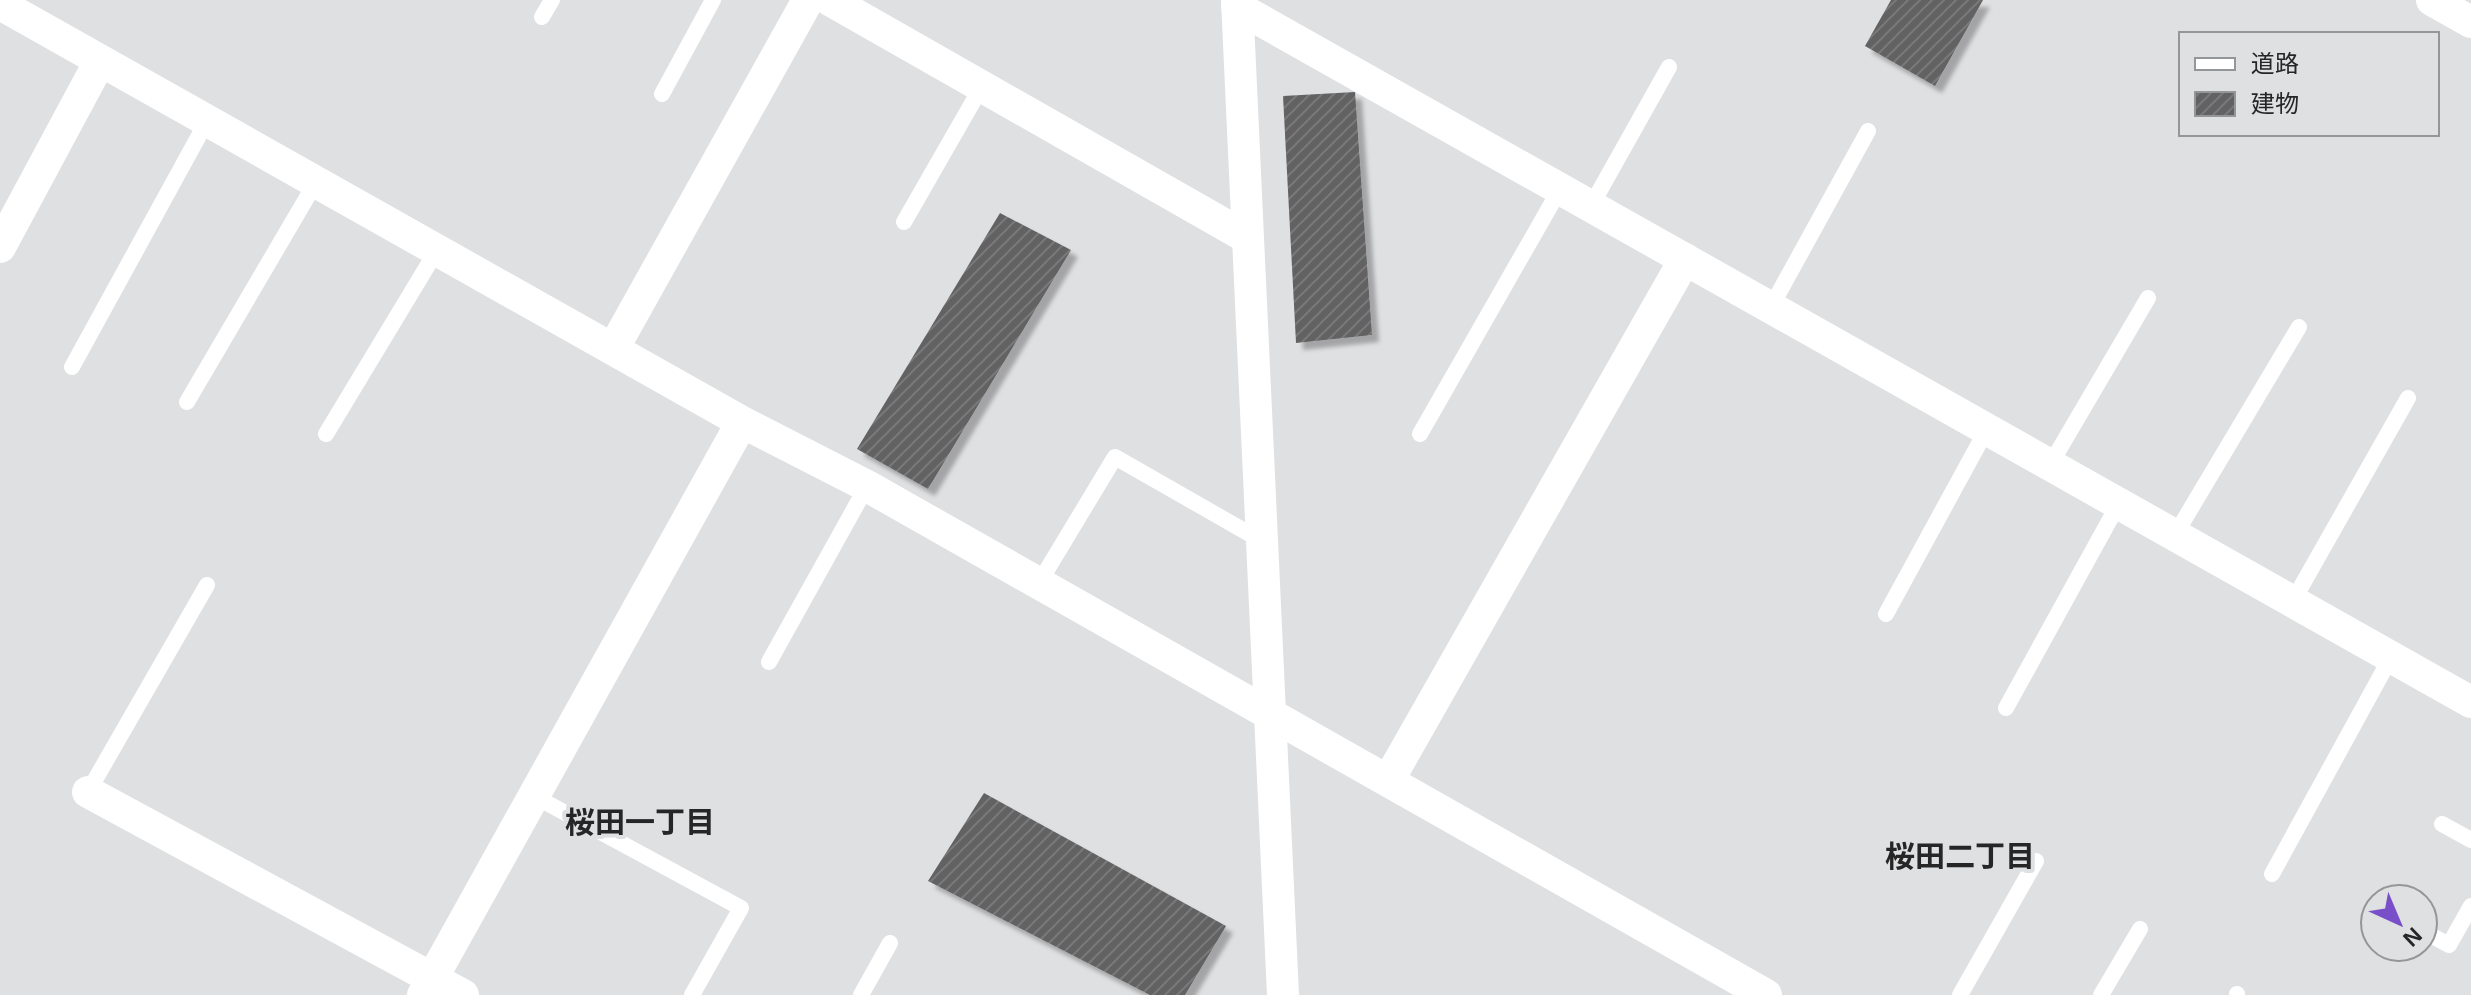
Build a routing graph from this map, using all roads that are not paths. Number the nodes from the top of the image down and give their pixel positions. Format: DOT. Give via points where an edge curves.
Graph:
graph roads {
  1 [pos="552,0"];
  2 [pos="713,0"];
  3 [pos="808,0"];
  4 [pos="830,0"];
  5 [pos="2432,0"];
  6 [pos="1237,3"];
  7 [pos="0,4"];
  8 [pos="542,17"];
  9 [pos="2471,22"];
  10 [pos="100,61"];
  11 [pos="1669,67"];
  12 [pos="982,86"];
  13 [pos="662,94"];
  14 [pos="207,121"];
  15 [pos="1868,131"];
  16 [pos="316,182"];
  17 [pos="1560,189"];
  18 [pos="1591,206"];
  19 [pos="904,222"];
  20 [pos="1248,238"];
  21 [pos="0,247"];
  22 [pos="437,250"];
  23 [pos="1685,259"];
  24 [pos="2148,298"];
  25 [pos="1771,307"];
  26 [pos="2299,327"];
  27 [pos="613,349"];
  28 [pos="72,367"];
  29 [pos="2408,398"];
  30 [pos="187,402"];
  31 [pos="742,422"];
  32 [pos="1987,429"];
  33 [pos="326,434"];
  34 [pos="1420,434"];
  35 [pos="2050,465"];
  36 [pos="867,486"];
  37 [pos="2119,503"];
  38 [pos="2175,535"];
  39 [pos="1262,541"];
  40 [pos="1039,583"];
  41 [pos="207,585"];
  42 [pos="2293,601"];
  43 [pos="1886,614"];
  44 [pos="2391,657"];
  45 [pos="769,662"];
  46 [pos="2471,702"];
  47 [pos="2006,708"];
  48 [pos="1270,715"];
  49 [pos="1388,781"];
  50 [pos="88,792"];
  51 [pos="534,796"];
  52 [pos="2442,824"];
  53 [pos="2471,840"];
  54 [pos="2036,861"];
  55 [pos="2272,874"];
  56 [pos="2471,906"];
  57 [pos="2140,929"];
  58 [pos="2439,940"];
  59 [pos="890,943"];
  60 [pos="428,987"];
  61 [pos="1754,992"];
  62 [pos="463,995"];
  63 [pos="692,995"];
  64 [pos="861,995"];
  65 [pos="1283,995"];
  66 [pos="1960,995"];
  67 [pos="2101,995"];
  1 -- 8 [label="lane"];
  2 -- 13 [label="lane"];
  3 -- 27 [label="street"];
  4 -- 12 [label="street"];
  5 -- 9 [label="street"];
  6 -- 17 [label="street"];
  6 -- 20 [label="street"];
  7 -- 10 [label="street"];
  10 -- 14 [label="street"];
  10 -- 21 [label="street"];
  11 -- 18 [label="lane"];
  12 -- 19 [label="lane"];
  12 -- 20 [label="street"];
  14 -- 16 [label="street"];
  14 -- 28 [label="lane"];
  15 -- 25 [label="lane"];
  16 -- 22 [label="street"];
  16 -- 30 [label="lane"];
  17 -- 18 [label="street"];
  17 -- 34 [label="lane"];
  18 -- 23 [label="street"];
  20 -- 39 [label="street"];
  22 -- 27 [label="street"];
  22 -- 33 [label="lane"];
  23 -- 25 [label="street"];
  23 -- 49 [label="street"];
  24 -- 35 [label="lane"];
  25 -- 32 [label="street"];
  26 -- 38 [label="lane"];
  27 -- 31 [label="street"];
  29 -- 42 [label="lane"];
  31 -- 36 [label="street"];
  31 -- 51 [label="street"];
  32 -- 35 [label="street"];
  32 -- 43 [label="lane"];
  35 -- 37 [label="street"];
  36 -- 40 [label="street"];
  36 -- 45 [label="lane"];
  37 -- 38 [label="street"];
  37 -- 47 [label="lane"];
  38 -- 42 [label="street"];
  39 -- 40 [label="lane" via="1115,457"];
  39 -- 48 [label="street"];
  40 -- 48 [label="street"];
  41 -- 50 [label="lane"];
  42 -- 44 [label="street"];
  44 -- 46 [label="street"];
  44 -- 55 [label="lane"];
  48 -- 49 [label="street"];
  48 -- 65 [label="street"];
  49 -- 61 [label="street"];
  50 -- 60 [label="street"];
  51 -- 60 [label="street"];
  51 -- 63 [label="lane" via="741,908"];
  52 -- 53 [label="lane"];
  54 -- 66 [label="lane"];
  56 -- 58 [label="lane" via="2449,945"];
  57 -- 67 [label="lane"];
  59 -- 64 [label="lane"];
  60 -- 62 [label="street"];
}
